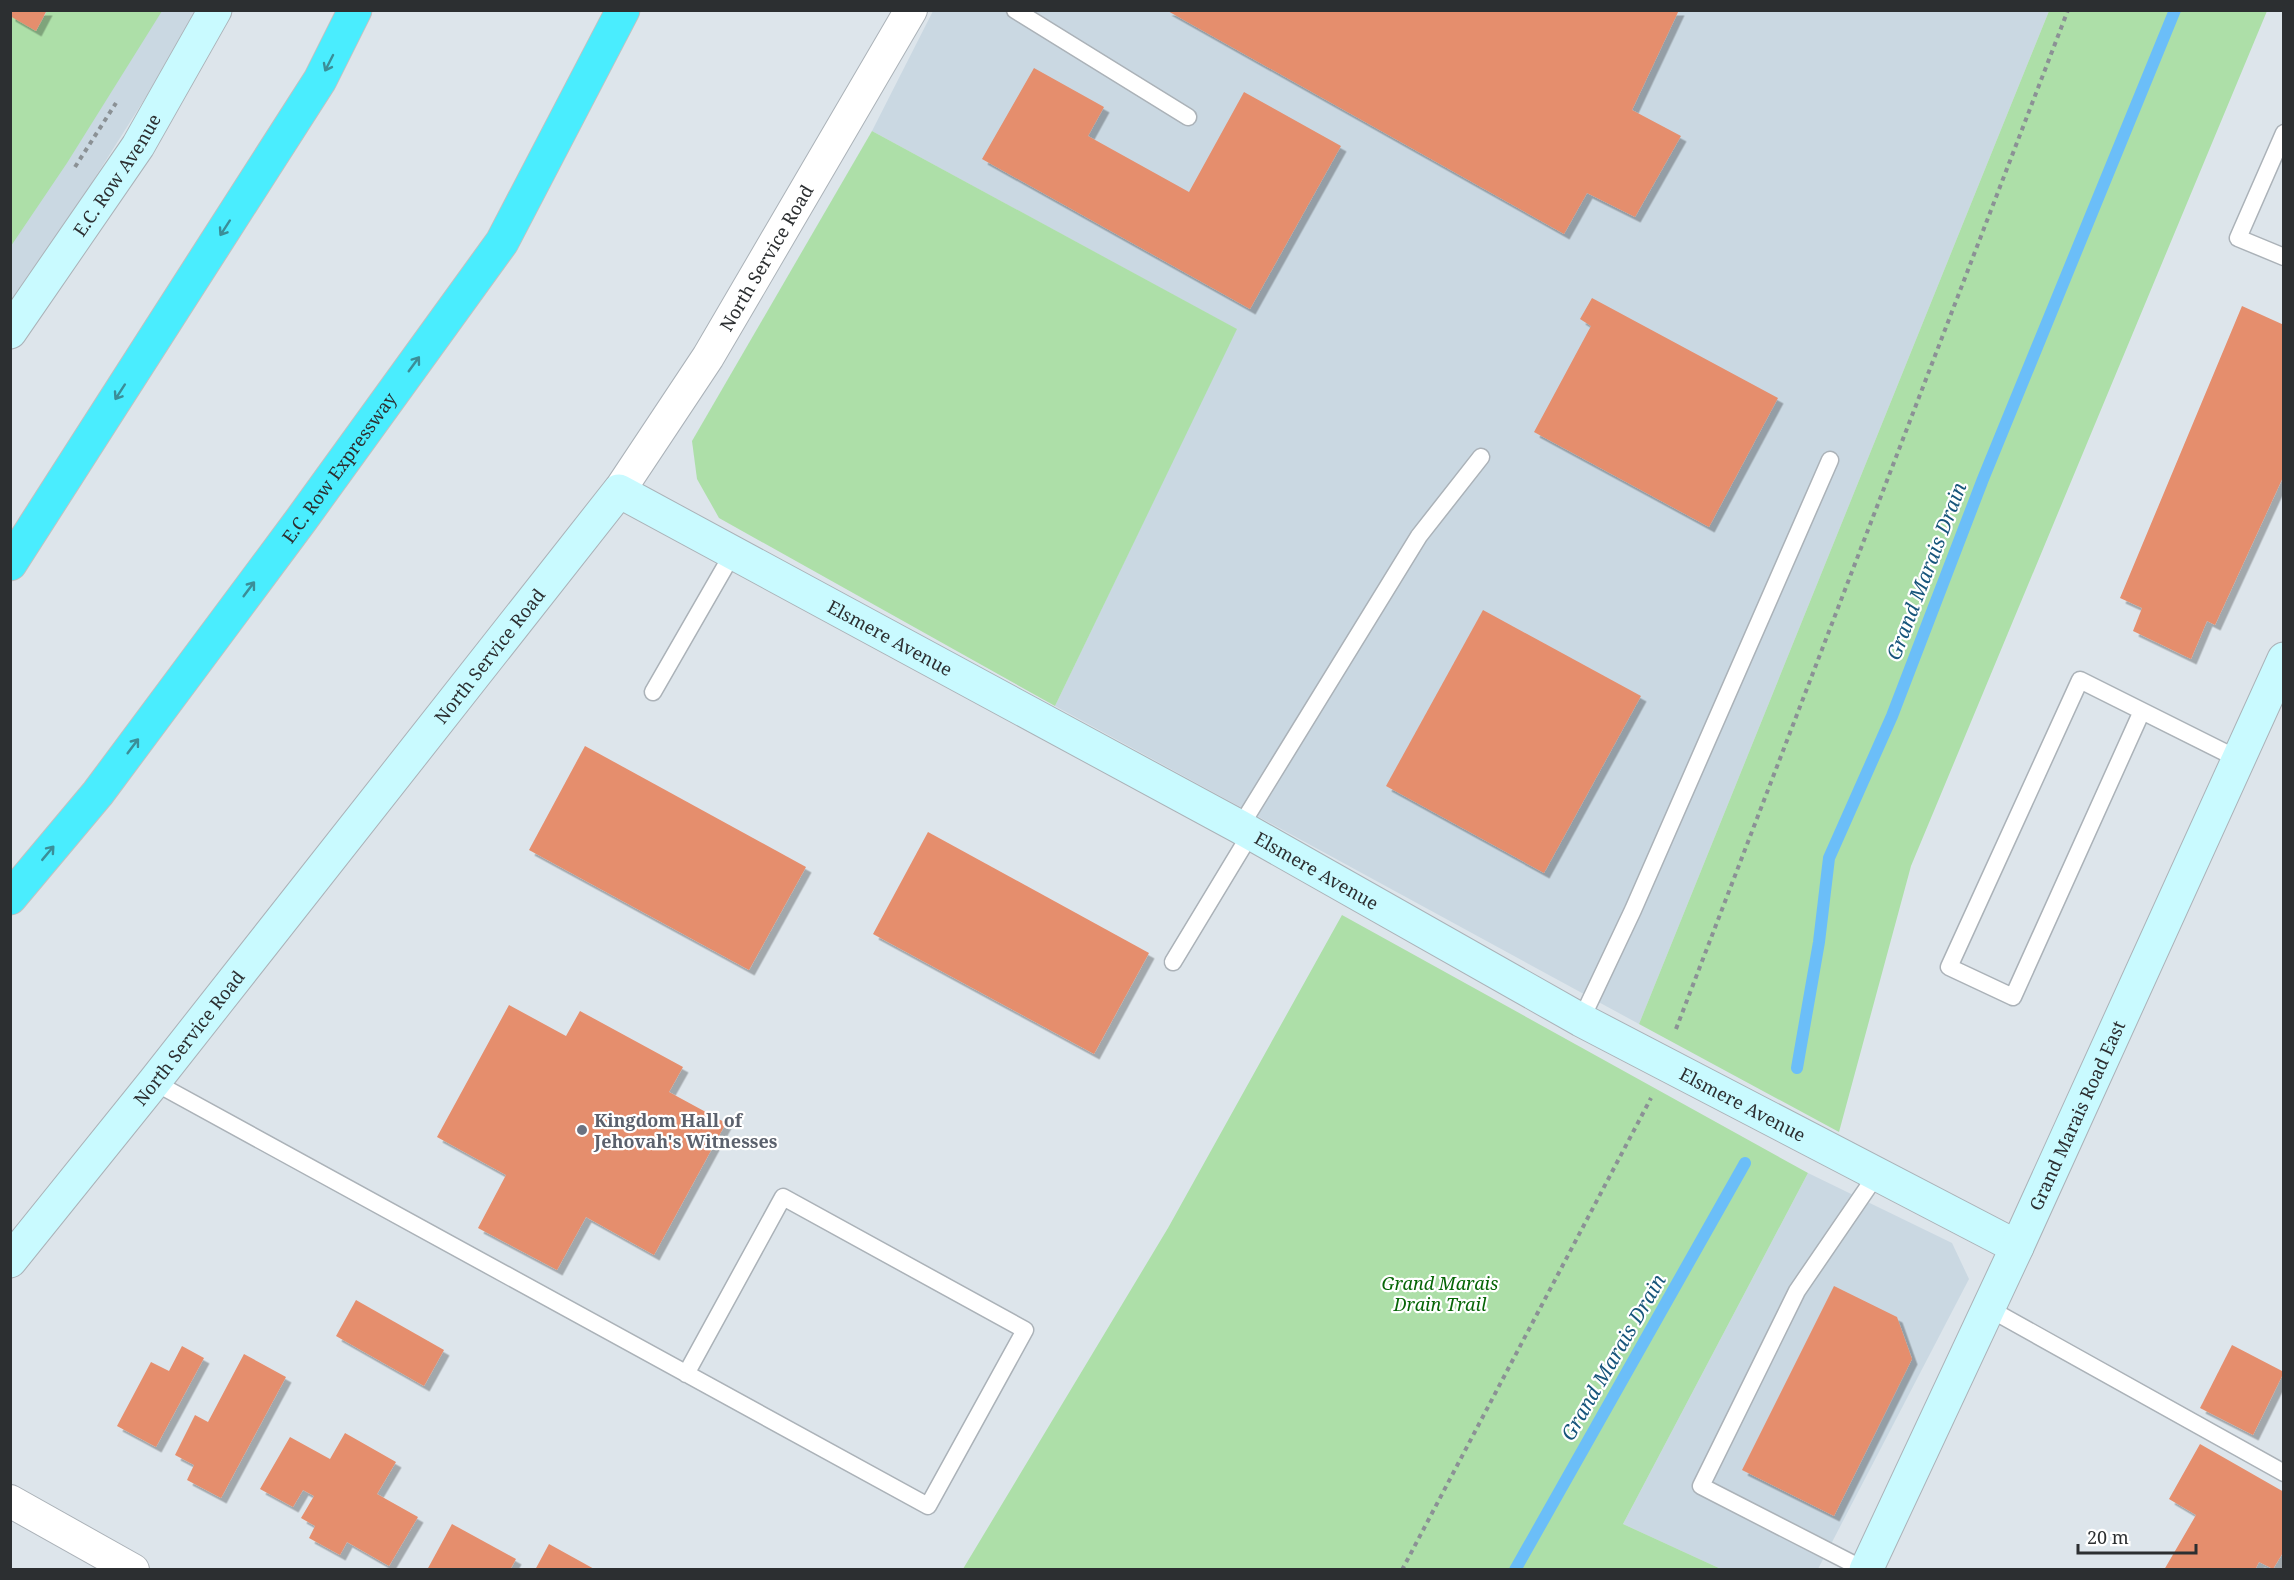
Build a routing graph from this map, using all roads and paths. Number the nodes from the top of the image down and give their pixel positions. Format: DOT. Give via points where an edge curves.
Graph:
graph roads {
  1 [pos="215,10"];
  2 [pos="355,10"];
  3 [pos="623,10"];
  4 [pos="637,10"];
  5 [pos="910,10"];
  6 [pos="1015,10"];
  7 [pos="2068,10"];
  8 [pos="117,102"];
  9 [pos="1188,117"];
  10 [pos="2283,133"];
  11 [pos="73,169"];
  12 [pos="502,242"];
  13 [pos="2283,257"];
  14 [pos="10,332"];
  15 [pos="1481,457"];
  16 [pos="1830,460"];
  17 [pos="619,491"];
  18 [pos="733,552"];
  19 [pos="10,564"];
  20 [pos="2283,659"];
  21 [pos="653,692"];
  22 [pos="2142,711"];
  23 [pos="2238,759"];
  24 [pos="1246,830"];
  25 [pos="10,898"];
  26 [pos="1173,962"];
  27 [pos="1581,1020"];
  28 [pos="1676,1030"];
  29 [pos="154,1082"];
  30 [pos="1656,1089"];
  31 [pos="1877,1174"];
  32 [pos="2017,1247"];
  33 [pos="10,1261"];
  34 [pos="1988,1308"];
  35 [pos="686,1374"];
  36 [pos="2283,1473"];
  37 [pos="10,1501"];
  38 [pos="133,1569"];
  39 [pos="1402,1569"];
  40 [pos="1865,1569"];
  1 -- 14 [label="street, E.C. Row Avenue" via="138,146"];
  2 -- 19 [label="highway, one-way" via="320,80"];
  3 -- 12 [label="highway, E.C. Row Expressway"];
  4 -- 12 [label="highway"];
  5 -- 17 [label="street, North Service Road" via="708,357"];
  6 -- 9 [label="lane"];
  7 -- 28 [label="path"];
  8 -- 11 [label="path"];
  10 -- 13 [label="lane" via="2238,238"];
  25 -- 12 [label="highway, E.C. Row Expressway, one-way" via="98,793"];
  15 -- 24 [label="lane" via="1419,536"];
  16 -- 27 [label="lane"];
  17 -- 18 [label="street, Elsmere Avenue"];
  17 -- 29 [label="street, North Service Road"];
  18 -- 21 [label="lane"];
  18 -- 24 [label="street, Elsmere Avenue"];
  20 -- 23 [label="street, Grand Marais Road East"];
  22 -- 22 [label="lane" via="2080,680 1949,967 2013,997"];
  22 -- 23 [label="lane"];
  23 -- 32 [label="street, Grand Marais Road East"];
  24 -- 26 [label="lane"];
  24 -- 27 [label="street, Elsmere Avenue"];
  27 -- 31 [label="street, Elsmere Avenue"];
  29 -- 33 [label="street, North Service Road"];
  29 -- 35 [label="lane"];
  30 -- 39 [label="path"];
  31 -- 32 [label="street, Elsmere Avenue"];
  31 -- 40 [label="lane" via="1797,1291 1701,1486"];
  32 -- 34 [label="street, Grand Marais Road East"];
  34 -- 36 [label="lane"];
  34 -- 40 [label="street, Grand Marais Road East"];
  35 -- 35 [label="lane" via="928,1506 1025,1330 783,1197"];
  37 -- 38 [label="street"];
}
